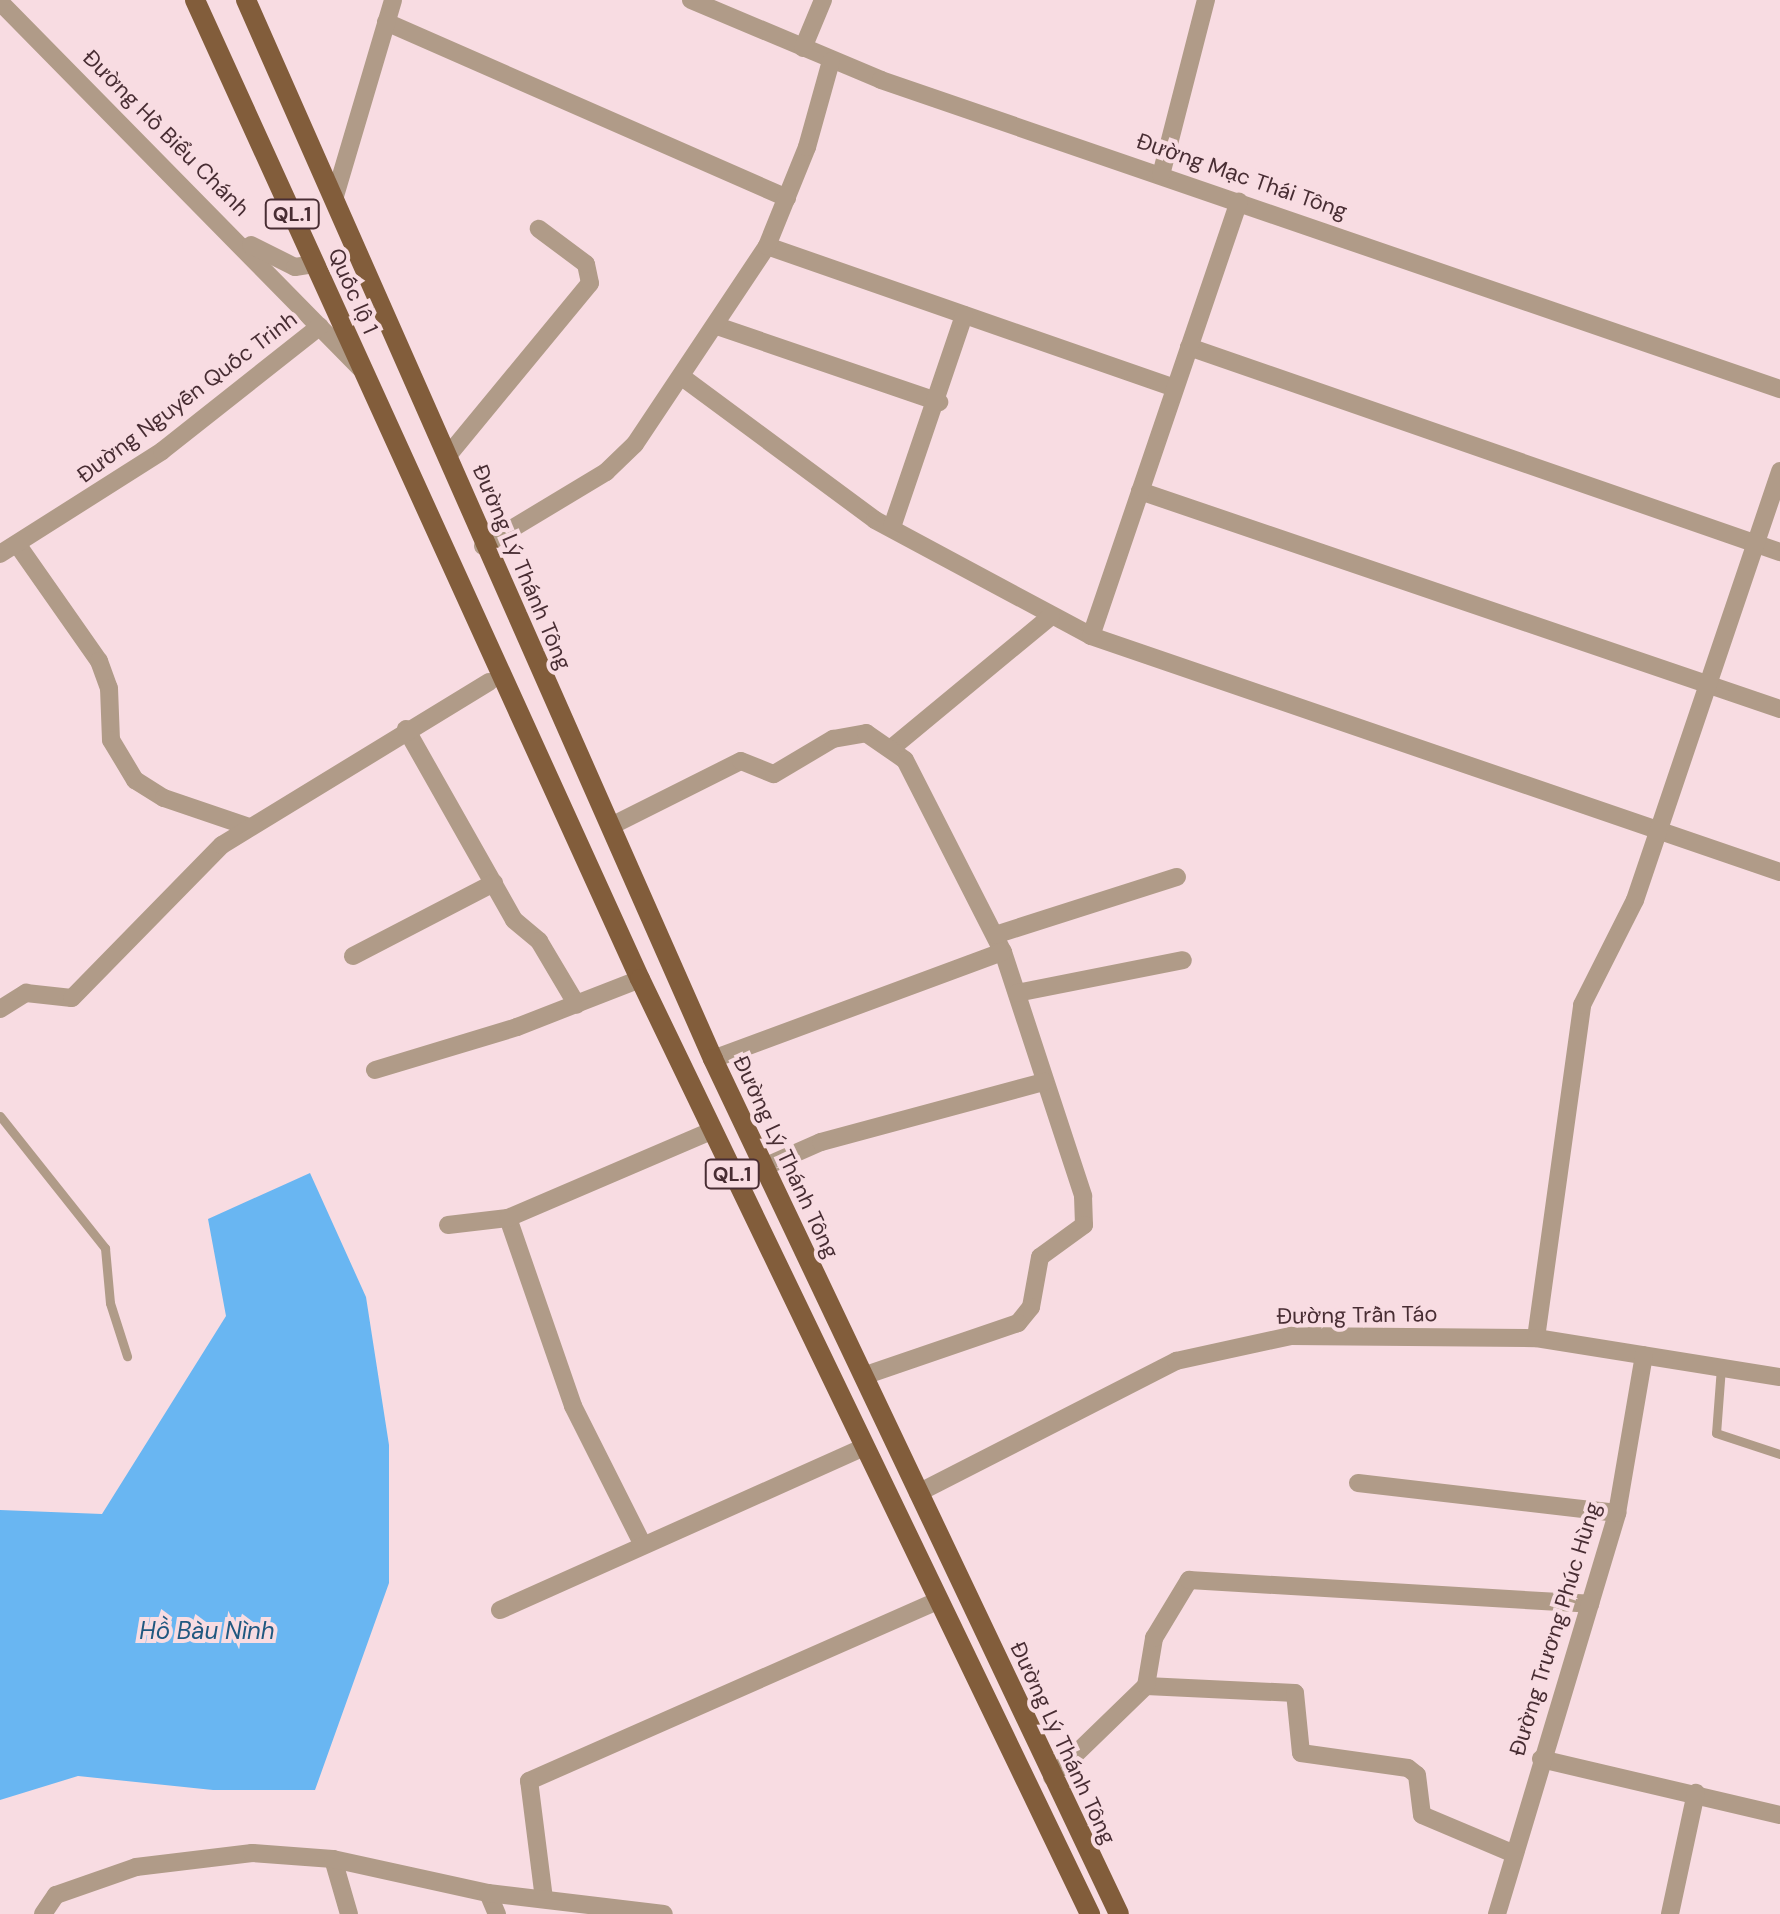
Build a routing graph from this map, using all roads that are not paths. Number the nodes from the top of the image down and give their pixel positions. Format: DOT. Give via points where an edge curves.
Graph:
graph roads {
  1 [pos="195,0"];
  2 [pos="246,0"];
  3 [pos="393,0"];
  4 [pos="691,0"];
  5 [pos="823,0"];
  6 [pos="1206,0"];
  7 [pos="0,2"];
  8 [pos="386,22"];
  9 [pos="803,48"];
  10 [pos="831,61"];
  11 [pos="1161,175"];
  12 [pos="335,196"];
  13 [pos="787,198"];
  14 [pos="1239,202"];
  15 [pos="539,229"];
  16 [pos="237,237"];
  17 [pos="767,246"];
  18 [pos="314,264"];
  19 [pos="964,315"];
  20 [pos="320,326"];
  21 [pos="717,326"];
  22 [pos="1189,347"];
  23 [pos="362,370"];
  24 [pos="682,377"];
  25 [pos="1174,388"];
  26 [pos="1780,389"];
  27 [pos="939,402"];
  28 [pos="432,410"];
  29 [pos="450,453"];
  30 [pos="1780,471"];
  31 [pos="1140,491"];
  32 [pos="892,527"];
  33 [pos="1755,543"];
  34 [pos="17,544"];
  35 [pos="483,546"];
  36 [pos="1780,552"];
  37 [pos="0,554"];
  38 [pos="1051,616"];
  39 [pos="1091,636"];
  40 [pos="489,682"];
  41 [pos="1707,683"];
  42 [pos="1780,709"];
  43 [pos="406,729"];
  44 [pos="894,746"];
  45 [pos="611,826"];
  46 [pos="249,827"];
  47 [pos="1659,832"];
  48 [pos="1780,872"];
  49 [pos="1177,877"];
  50 [pos="494,883"];
  51 [pos="999,944"];
  52 [pos="353,956"];
  53 [pos="1183,960"];
  54 [pos="640,979"];
  55 [pos="1017,993"];
  56 [pos="577,1005"];
  57 [pos="0,1009"];
  58 [pos="713,1059"];
  59 [pos="375,1070"];
  60 [pos="1044,1082"];
  61 [pos="0,1116"];
  62 [pos="711,1131"];
  63 [pos="764,1167"];
  64 [pos="508,1218"];
  65 [pos="448,1225"];
  66 [pos="1536,1338"];
  67 [pos="1644,1355"];
  68 [pos="127,1356"];
  69 [pos="1721,1367"];
  70 [pos="863,1376"];
  71 [pos="1780,1377"];
  72 [pos="891,1431"];
  73 [pos="862,1448"];
  74 [pos="1780,1454"];
  75 [pos="1358,1483"];
  76 [pos="918,1493"];
  77 [pos="1617,1513"];
  78 [pos="642,1543"];
  79 [pos="939,1600"];
  80 [pos="1590,1604"];
  81 [pos="500,1610"];
  82 [pos="1146,1686"];
  83 [pos="1541,1759"];
  84 [pos="1052,1777"];
  85 [pos="1696,1793"];
  86 [pos="1780,1815"];
  87 [pos="1512,1853"];
  88 [pos="333,1859"];
  89 [pos="488,1893"];
  90 [pos="544,1899"];
  91 [pos="643,1912"];
  92 [pos="43,1914"];
  93 [pos="349,1914"];
  94 [pos="497,1914"];
  95 [pos="664,1914"];
  96 [pos="1090,1914"];
  97 [pos="1119,1914"];
  98 [pos="1497,1914"];
  99 [pos="1670,1914"];
  1 -- 18 [label="main road, Quốc lộ 1 / QL.1"];
  2 -- 12 [label="main road, Quốc lộ 1 / QL.1"];
  3 -- 8 [label="street"];
  4 -- 9 [label="street, Đường Mạc Thái Tông"];
  5 -- 9 [label="street"];
  6 -- 11 [label="street"];
  7 -- 16 [label="street, Đường Hồ Biểu Chánh"];
  8 -- 12 [label="street"];
  8 -- 13 [label="street"];
  9 -- 10 [label="street, Đường Mạc Thái Tông"];
  10 -- 11 [label="street, Đường Mạc Thái Tông"];
  10 -- 13 [label="street"];
  11 -- 14 [label="street, Đường Mạc Thái Tông"];
  12 -- 28 [label="main road, Quốc lộ 1 / QL.1"];
  13 -- 17 [label="street"];
  14 -- 22 [label="street"];
  14 -- 26 [label="street, Đường Mạc Thái Tông"];
  15 -- 29 [label="street" via="586,264 590,283"];
  16 -- 18 [label="street" via="295,267"];
  16 -- 20 [label="street, Đường Hồ Biểu Chánh"];
  17 -- 19 [label="street"];
  17 -- 21 [label="street"];
  18 -- 23 [label="main road, Quốc lộ 1 / QL.1"];
  19 -- 25 [label="street"];
  19 -- 27 [label="street"];
  20 -- 23 [label="street, Đường Hồ Biểu Chánh"];
  20 -- 34 [label="street, Đường Nguyễn Quốc Trinh" via="162,451"];
  21 -- 24 [label="street"];
  21 -- 27 [label="street"];
  22 -- 25 [label="street"];
  22 -- 33 [label="street"];
  23 -- 54 [label="main road, Quốc lộ 1 / QL.1"];
  24 -- 32 [label="street"];
  24 -- 35 [label="street" via="606,472"];
  25 -- 31 [label="street"];
  27 -- 32 [label="street"];
  28 -- 29 [label="main road, Đường Lý Thánh Tông / QL.1"];
  29 -- 35 [label="main road, Đường Lý Thánh Tông / QL.1"];
  30 -- 33 [label="street"];
  31 -- 39 [label="street"];
  31 -- 41 [label="street"];
  32 -- 38 [label="street"];
  33 -- 36 [label="street"];
  33 -- 41 [label="street"];
  34 -- 37 [label="street, Đường Nguyễn Quốc Trinh"];
  34 -- 46 [label="street" via="99,661 109,688 111,740 135,780 164,798"];
  35 -- 45 [label="main road, Đường Lý Thánh Tông / QL.1"];
  38 -- 39 [label="street"];
  38 -- 44 [label="street"];
  39 -- 47 [label="street"];
  40 -- 43 [label="street"];
  41 -- 42 [label="street"];
  41 -- 47 [label="street"];
  43 -- 46 [label="street"];
  43 -- 50 [label="street"];
  44 -- 45 [label="street" via="856,732 774,774 741,761"];
  44 -- 51 [label="street" via="946,832"];
  45 -- 58 [label="main road, Đường Lý Thánh Tông / QL.1"];
  46 -- 57 [label="street" via="154,909 72,998 26,993"];
  47 -- 48 [label="street"];
  47 -- 66 [label="street" via="1630,911 1582,1005"];
  49 -- 51 [label="street"];
  50 -- 52 [label="street"];
  50 -- 56 [label="street"];
  51 -- 55 [label="street"];
  51 -- 58 [label="street"];
  53 -- 55 [label="street"];
  54 -- 56 [label="street"];
  54 -- 62 [label="main road, QL.1"];
  55 -- 60 [label="street"];
  56 -- 59 [label="street"];
  58 -- 63 [label="main road, Đường Lý Thánh Tông / QL.1"];
  60 -- 63 [label="street" via="821,1142"];
  60 -- 70 [label="street" via="1083,1196 1084,1225 1040,1257 1031,1307 1018,1323"];
  61 -- 68 [label="lane" via="105,1248 110,1303"];
  62 -- 64 [label="street"];
  62 -- 73 [label="main road, QL.1"];
  63 -- 70 [label="main road, Đường Lý Thánh Tông / QL.1"];
  64 -- 65 [label="street"];
  64 -- 78 [label="street" via="573,1406"];
  66 -- 67 [label="street, Đường Trần Táo"];
  66 -- 76 [label="street, Đường Trần Táo" via="1291,1336 1176,1361"];
  67 -- 69 [label="street, Đường Trần Táo"];
  67 -- 77 [label="street, Đường Trương Phúc Hùng"];
  69 -- 71 [label="street, Đường Trần Táo"];
  69 -- 74 [label="lane" via="1716,1433"];
  70 -- 72 [label="main road, Đường Lý Thánh Tông / QL.1"];
  72 -- 73 [label="main road"];
  72 -- 76 [label="main road, Đường Lý Thánh Tông / QL.1"];
  73 -- 78 [label="street"];
  73 -- 79 [label="main road, QL.1"];
  75 -- 77 [label="street"];
  76 -- 84 [label="main road, Đường Lý Thánh Tông / QL.1"];
  77 -- 80 [label="street, Đường Trương Phúc Hùng"];
  78 -- 81 [label="street"];
  79 -- 90 [label="street" via="529,1781"];
  79 -- 96 [label="main road, QL.1"];
  80 -- 82 [label="street" via="1202,1577 1178,1589 1154,1638"];
  80 -- 83 [label="street, Đường Trương Phúc Hùng"];
  82 -- 84 [label="street"];
  82 -- 87 [label="street" via="1295,1693 1301,1753 1408,1768 1417,1775 1422,1815"];
  83 -- 85 [label="street"];
  83 -- 87 [label="street, Đường Trương Phúc Hùng"];
  84 -- 97 [label="main road, Đường Lý Thánh Tông / QL.1"];
  85 -- 86 [label="street"];
  85 -- 99 [label="street"];
  87 -- 98 [label="street, Đường Trương Phúc Hùng"];
  88 -- 89 [label="street"];
  88 -- 92 [label="street" via="252,1853 136,1867 56,1895"];
  88 -- 93 [label="street"];
  89 -- 90 [label="street"];
  89 -- 94 [label="street"];
  90 -- 91 [label="street"];
  91 -- 95 [label="street"];
}
